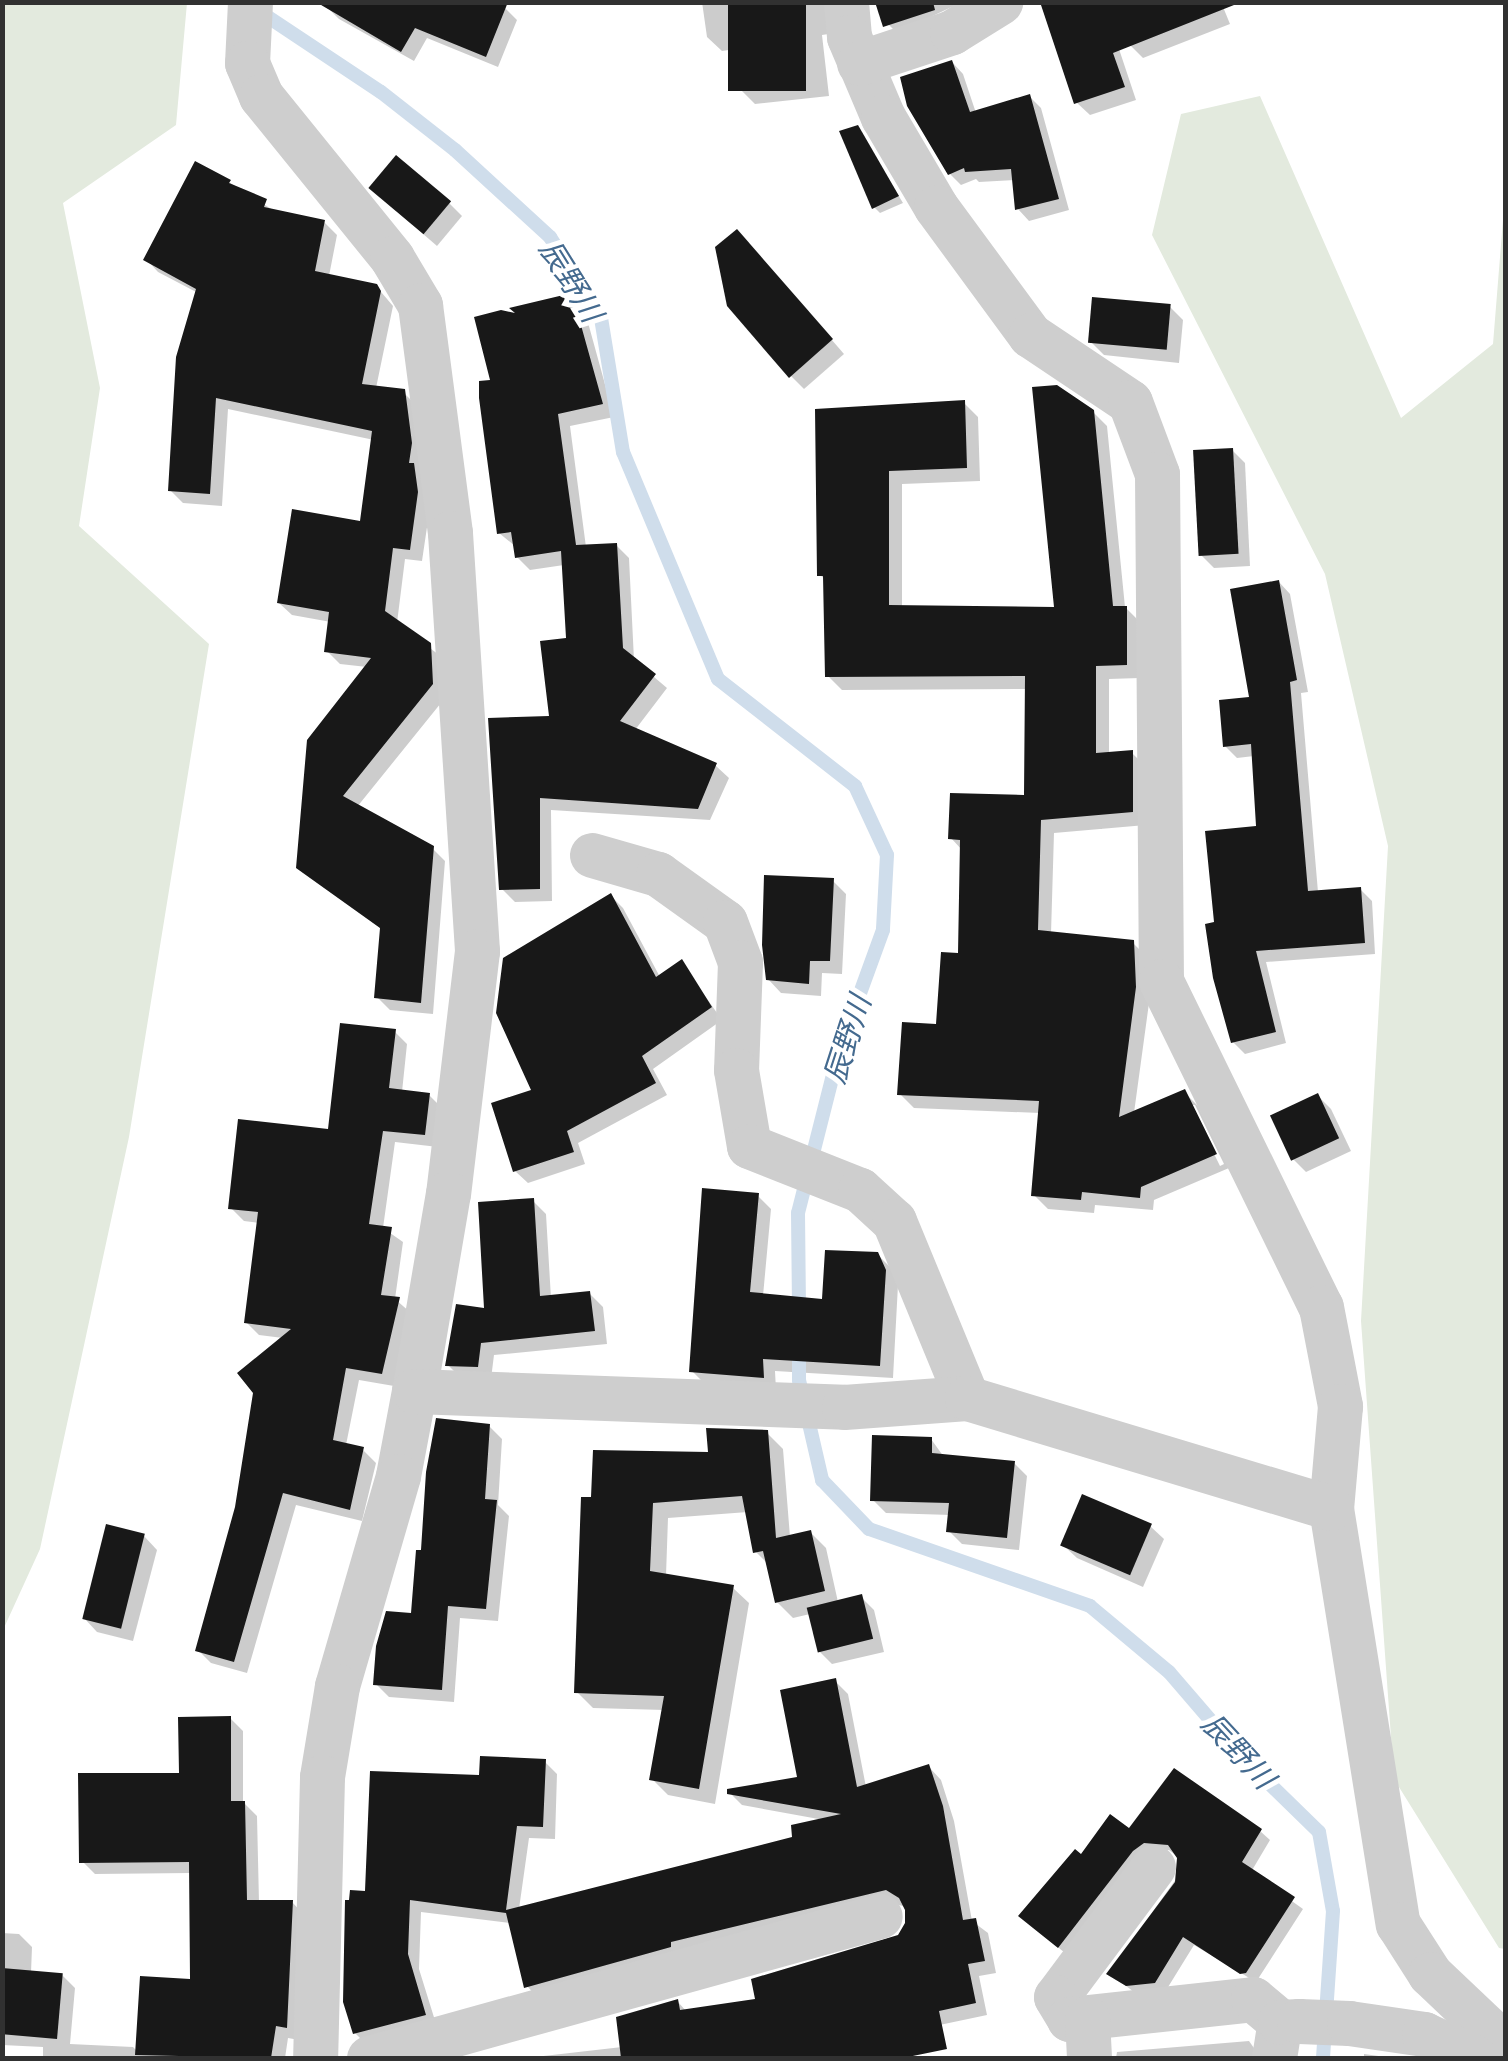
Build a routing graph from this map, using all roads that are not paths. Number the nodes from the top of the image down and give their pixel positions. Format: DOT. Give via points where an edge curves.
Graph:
graph roads {
  1 [pos="250,2"];
  2 [pos="846,2"];
  3 [pos="1000,2"];
  4 [pos="859,63"];
  5 [pos="592,855"];
  6 [pos="414,1391"];
  7 [pos="968,1398"];
  8 [pos="1331,1508"];
  9 [pos="1153,1867"];
  10 [pos="880,1916"];
  11 [pos="1088,2038"];
  12 [pos="1277,2040"];
  13 [pos="1506,2046"];
  14 [pos="315,2058"];
  15 [pos="370,2058"];
  16 [pos="1476,2058"];
  1 -- 6 [label="street" via="248,64 260,96 392,258 420,306 450,532 476,952 448,1193"];
  2 -- 4 [label="street"];
  3 -- 4 [label="street" via="952,32"];
  4 -- 8 [label="street" via="936,207 1030,335 1130,402 1157,474 1161,981 1322,1308 1340,1406"];
  5 -- 7 [label="street" via="658,874 725,922 740,962 736,1070 749,1146 860,1190 894,1221"];
  6 -- 7 [label="street" via="844,1407"];
  6 -- 14 [label="street" via="398,1476 336,1686 322,1777"];
  7 -- 8 [label="street"];
  8 -- 13 [label="street" via="1398,1924 1430,1974"];
  9 -- 11 [label="street" via="1056,1997"];
  10 -- 15 [label="street"];
  11 -- 12 [label="street" via="1253,1999"];
  12 -- 16 [label="street" via="1348,2023 1424,2034"];
}
